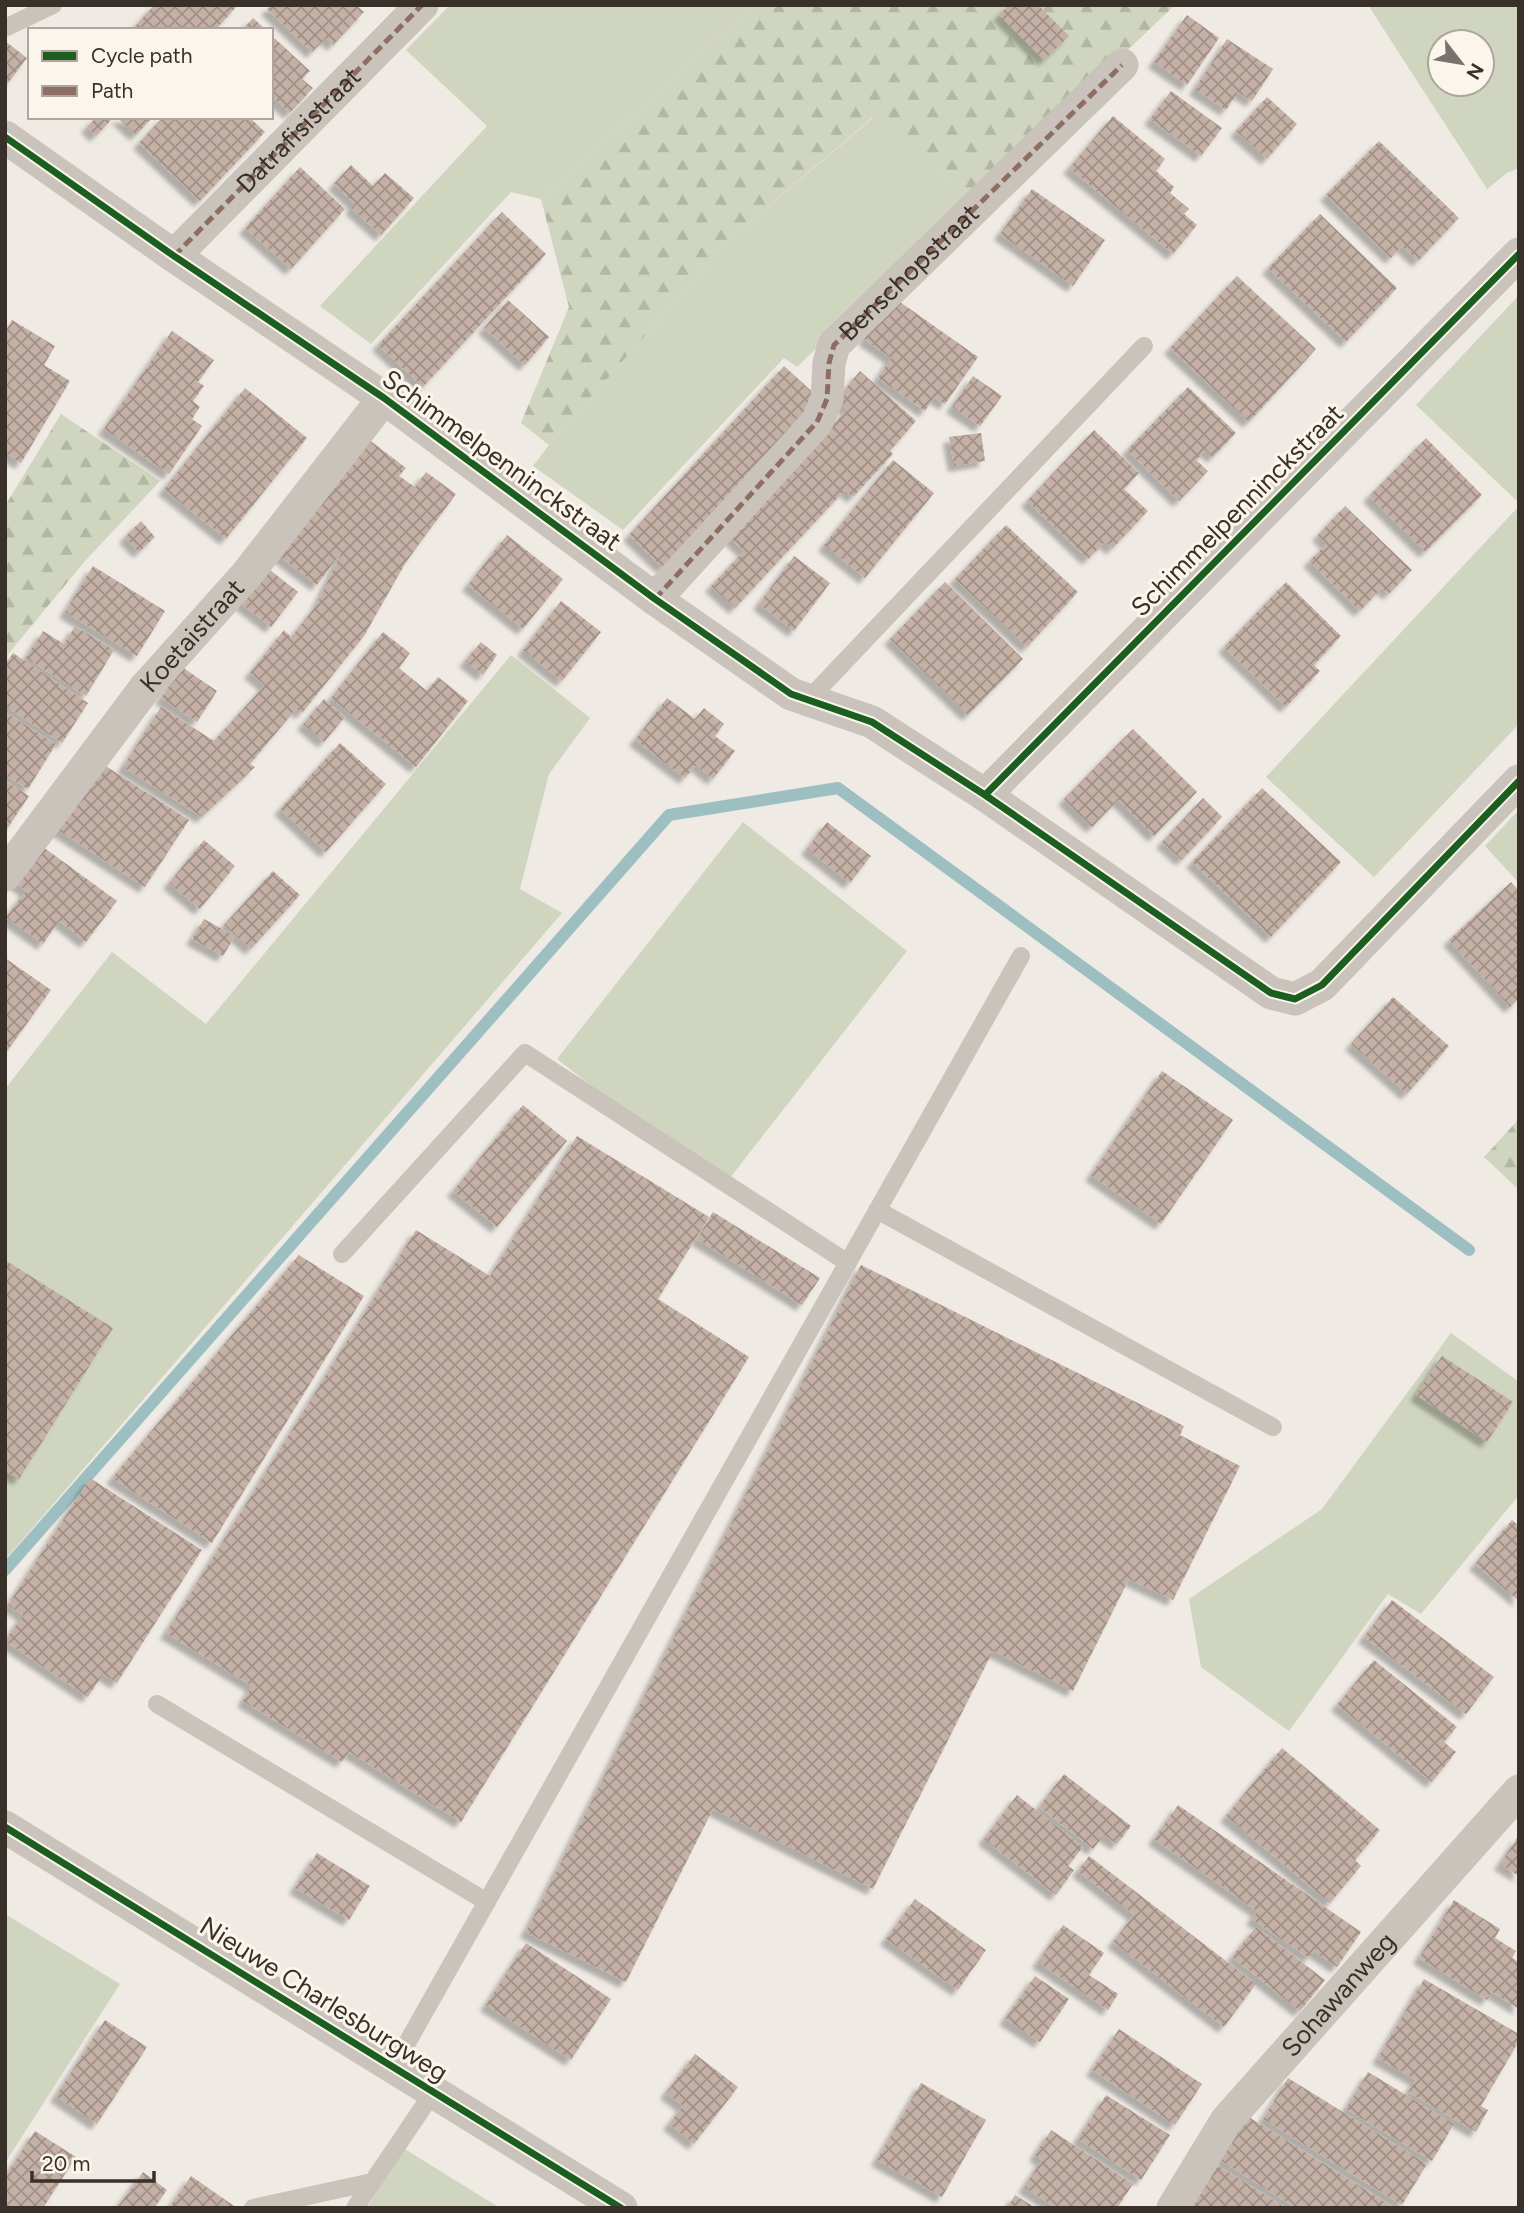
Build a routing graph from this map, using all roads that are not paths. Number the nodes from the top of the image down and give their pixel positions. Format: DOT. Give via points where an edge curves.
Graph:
graph roads {
  1 [pos="54,5"];
  2 [pos="422,5"];
  3 [pos="5,28"];
  4 [pos="1122,65"];
  5 [pos="5,137"];
  6 [pos="1519,254"];
  7 [pos="174,256"];
  8 [pos="1144,346"];
  9 [pos="384,398"];
  10 [pos="655,599"];
  11 [pos="808,700"];
  12 [pos="1519,781"];
  13 [pos="985,795"];
  14 [pos="5,875"];
  15 [pos="1021,956"];
  16 [pos="877,1210"];
  17 [pos="342,1254"];
  18 [pos="848,1262"];
  19 [pos="1273,1427"];
  20 [pos="157,1703"];
  21 [pos="1519,1791"];
  22 [pos="5,1827"];
  23 [pos="487,1902"];
  24 [pos="394,2066"];
  25 [pos="426,2103"];
  26 [pos="372,2182"];
  27 [pos="253,2208"];
  28 [pos="355,2208"];
  29 [pos="621,2208"];
  30 [pos="1173,2208"];
  1 -- 3 [label="lane"];
  2 -- 7 [label="street, Datrafisistraat"];
  4 -- 10 [label="street, Benschopstraat" via="834,345 827,399 817,422"];
  5 -- 7 [label="street, Schimmelpenninckstraat"];
  6 -- 13 [label="street, Schimmelpenninckstraat"];
  7 -- 9 [label="street, Schimmelpenninckstraat"];
  8 -- 11 [label="lane"];
  9 -- 10 [label="street, Schimmelpenninckstraat"];
  9 -- 14 [label="street, Koetaistraat" via="247,574 145,688"];
  10 -- 11 [label="street, Schimmelpenninckstraat" via="791,694"];
  11 -- 13 [label="street, Schimmelpenninckstraat" via="872,722"];
  12 -- 13 [label="street, Schimmelpenninckstraat" via="1322,985 1295,999 1271,993"];
  15 -- 16 [label="lane"];
  16 -- 18 [label="lane"];
  16 -- 19 [label="lane"];
  17 -- 18 [label="lane" via="526,1054"];
  18 -- 23 [label="lane"];
  20 -- 23 [label="lane"];
  21 -- 30 [label="street, Sohawanweg" via="1226,2121"];
  22 -- 24 [label="street, Nieuwe Charlesburgweg"];
  23 -- 24 [label="lane"];
  24 -- 25 [label="street, Nieuwe Charlesburgweg"];
  25 -- 26 [label="lane"];
  25 -- 29 [label="street, Nieuwe Charlesburgweg"];
  26 -- 27 [label="lane"];
  26 -- 28 [label="lane"];
}
